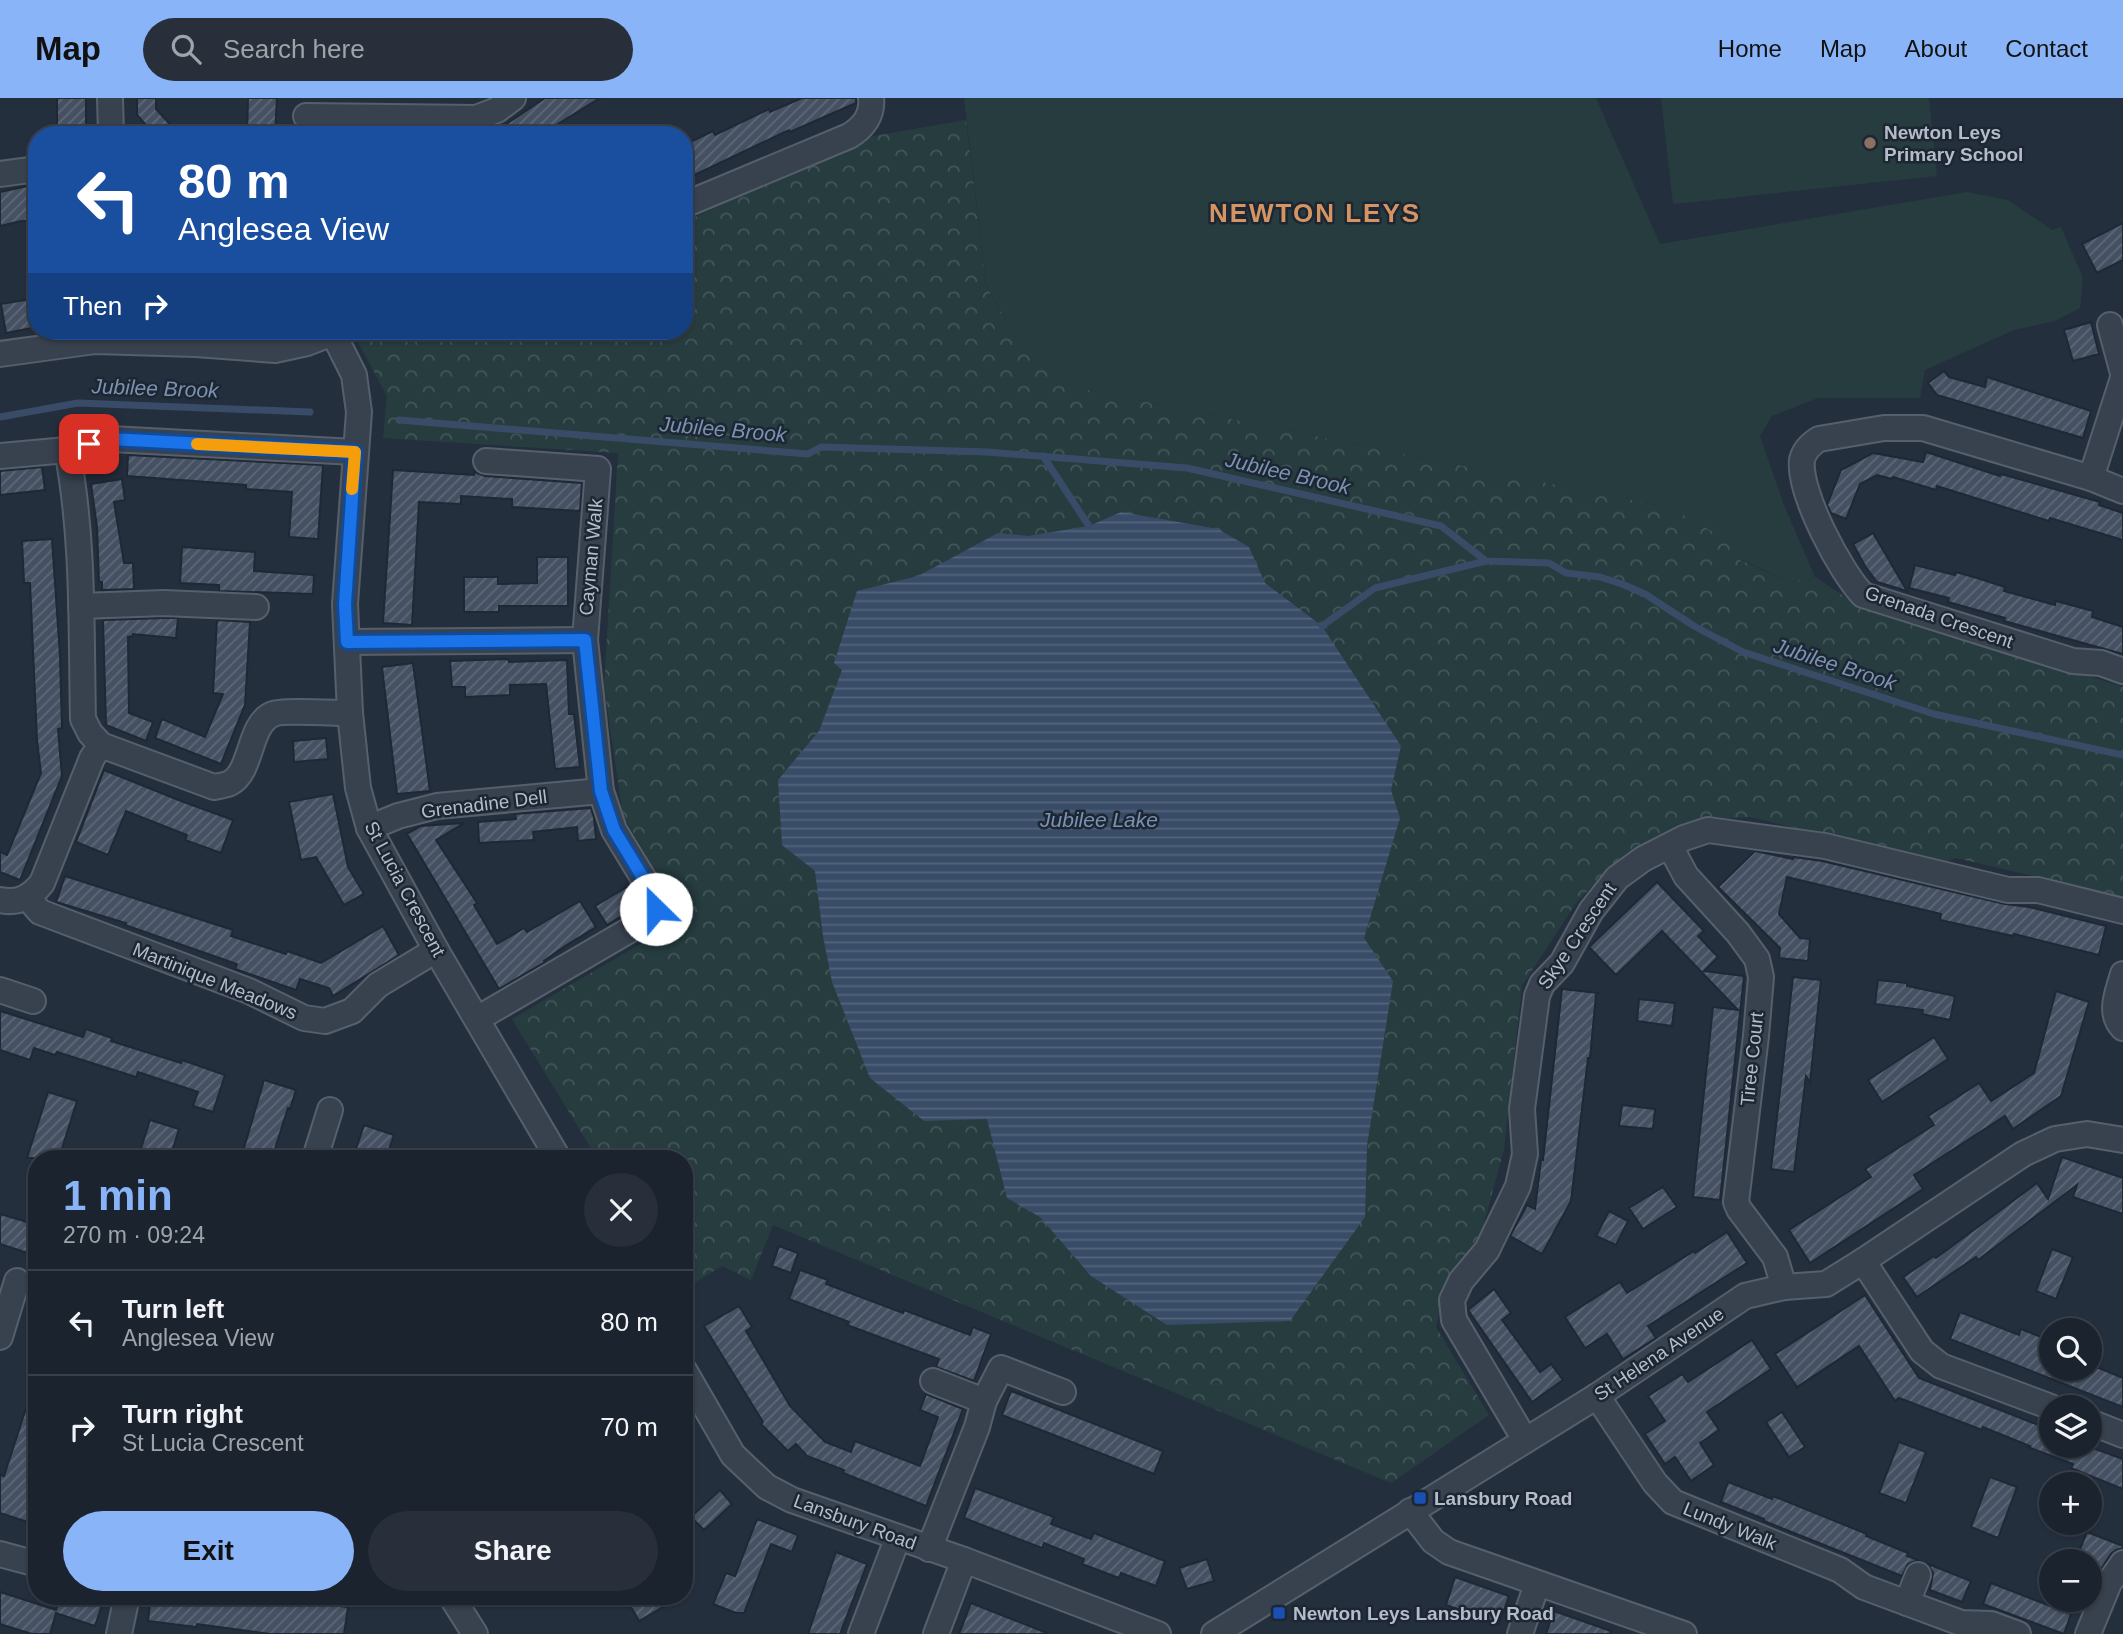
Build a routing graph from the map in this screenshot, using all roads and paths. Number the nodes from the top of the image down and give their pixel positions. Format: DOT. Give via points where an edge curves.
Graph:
graph roads {
  1 [pos="110,98"];
  2 [pos="513,98"];
  3 [pos="871,98"];
  4 [pos="306,116"];
  5 [pos="111,126"];
  6 [pos="406,126"];
  7 [pos="423,126"];
  8 [pos="28,170"];
  9 [pos="0,174"];
  10 [pos="693,201"];
  11 [pos="2110,324"];
  12 [pos="315,340"];
  13 [pos="336,340"];
  14 [pos="0,354"];
  15 [pos="2123,373"];
  16 [pos="2123,378"];
  17 [pos="67,450"];
  18 [pos="355,452"];
  19 [pos="0,456"];
  20 [pos="486,461"];
  21 [pos="2091,478"];
  22 [pos="2123,491"];
  23 [pos="81,606"];
  24 [pos="256,607"];
  25 [pos="585,640"];
  26 [pos="347,642"];
  27 [pos="2123,670"];
  28 [pos="350,713"];
  29 [pos="101,745"];
  30 [pos="601,791"];
  31 [pos="369,828"];
  32 [pos="1671,846"];
  33 [pos="27,897"];
  34 [pos="0,900"];
  35 [pos="2123,912"];
  36 [pos="436,950"];
  37 [pos="2123,974"];
  38 [pos="0,990"];
  39 [pos="33,1001"];
  40 [pos="477,1019"];
  41 [pos="2123,1028"];
  42 [pos="330,1110"];
  43 [pos="2123,1140"];
  44 [pos="318,1150"];
  45 [pos="553,1150"];
  46 [pos="1863,1261"];
  47 [pos="18,1281"];
  48 [pos="1784,1287"];
  49 [pos="0,1337"];
  50 [pos="933,1381"];
  51 [pos="693,1386"];
  52 [pos="1063,1392"];
  53 [pos="1597,1396"];
  54 [pos="984,1401"];
  55 [pos="2039,1403"];
  56 [pos="2102,1427"];
  57 [pos="2123,1435"];
  58 [pos="1524,1440"];
  59 [pos="1410,1511"];
  60 [pos="898,1537"];
  61 [pos="929,1549"];
  62 [pos="0,1554"];
  63 [pos="964,1560"];
  64 [pos="28,1562"];
  65 [pos="2123,1563"];
  66 [pos="1918,1576"];
  67 [pos="1537,1584"];
  68 [pos="1907,1603"];
  69 [pos="125,1605"];
  70 [pos="457,1605"];
  71 [pos="119,1634"];
  72 [pos="475,1634"];
  73 [pos="861,1634"];
  74 [pos="936,1634"];
  75 [pos="1158,1634"];
  76 [pos="1214,1634"];
  77 [pos="1521,1634"];
  78 [pos="1685,1634"];
  79 [pos="2018,1634"];
  80 [pos="2088,1634"];
  1 -- 5 [label="street"];
  2 -- 7 [label="street" via="476,118"];
  3 -- 10 [label="street" via="867,120 858,131"];
  4 -- 6 [label="street"];
  8 -- 9 [label="street"];
  11 -- 15 [label="street"];
  12 -- 14 [label="street" via="275,350 95,341"];
  13 -- 18 [label="street, St Lucia Crescent" via="354,375 359,412"];
  16 -- 21 [label="street"];
  17 -- 18 [label="street" via="111,439"];
  17 -- 19 [label="street"];
  17 -- 23 [label="street" via="75,495"];
  18 -- 26 [label="street, St Lucia Crescent" via="345,604"];
  20 -- 25 [label="street, Cayman Walk" via="598,469"];
  21 -- 22 [label="street, Grenada Crescent"];
  21 -- 27 [label="street, Grenada Crescent" via="1923,428 1884,428 1819,439 1802,459 1817,520 1863,595 2073,661"];
  23 -- 24 [label="street"];
  23 -- 29 [label="street" via="83,719"];
  25 -- 26 [label="street"];
  25 -- 30 [label="street, Cayman Walk"];
  26 -- 28 [label="street, St Lucia Crescent"];
  28 -- 29 [label="street" via="273,713 262,723 242,771 231,783 214,787"];
  28 -- 31 [label="street, St Lucia Crescent" via="358,788"];
  29 -- 33 [label="street" via="42,883"];
  30 -- 31 [label="street, Grenadine Dell" via="438,806"];
  30 -- 40 [label="street, Cayman Walk" via="614,830 656,899 652,917"];
  31 -- 36 [label="street, St Lucia Crescent"];
  32 -- 35 [label="street, Skye Crescent" via="1708,830 1812,845 2008,890 2038,890"];
  32 -- 48 [label="street, Tiree Court" via="1686,876 1757,959 1756,1036 1736,1202 1775,1257"];
  32 -- 58 [label="street, Skye Crescent" via="1617,878 1591,911 1562,963 1542,984 1522,1109 1525,1154 1518,1186 1487,1250 1461,1281 1452,1300 1454,1320"];
  33 -- 34 [label="street"];
  33 -- 36 [label="street, Martinique Meadows" via="40,912 249,991 304,1018 325,1021 352,1011 378,985"];
  36 -- 40 [label="street, St Lucia Crescent"];
  37 -- 41 [label="street" via="2114,1009"];
  38 -- 39 [label="street"];
  40 -- 45 [label="street, St Lucia Crescent"];
  42 -- 44 [label="street"];
  43 -- 46 [label="street, St Helena Avenue" via="2087,1134 2055,1139 2023,1154"];
  46 -- 48 [label="street, St Helena Avenue" via="1826,1284"];
  46 -- 55 [label="street" via="1922,1351 1941,1366"];
  47 -- 49 [label="street"];
  48 -- 53 [label="street, St Helena Avenue" via="1745,1296"];
  50 -- 54 [label="street"];
  51 -- 60 [label="street, Lansbury Road" via="733,1455 766,1488"];
  52 -- 54 [label="street" via="1001,1368"];
  53 -- 58 [label="street, St Helena Avenue"];
  53 -- 68 [label="street, Lundy Walk" via="1655,1483 1673,1502 1840,1570 1864,1587"];
  54 -- 61 [label="street"];
  56 -- 57 [label="street"];
  58 -- 59 [label="street, St Helena Avenue"];
  59 -- 67 [label="street" via="1433,1541 1449,1552"];
  59 -- 76 [label="street, St Helena Avenue"];
  60 -- 61 [label="street, Lansbury Road"];
  60 -- 73 [label="street"];
  61 -- 63 [label="street, Lansbury Road"];
  62 -- 64 [label="street"];
  63 -- 74 [label="street"];
  63 -- 75 [label="street, Lansbury Road"];
  65 -- 80 [label="street" via="2109,1583"];
  66 -- 68 [label="street"];
  67 -- 77 [label="street"];
  67 -- 78 [label="street"];
  68 -- 79 [label="street, Lundy Walk" via="1961,1623 1991,1624"];
  69 -- 71 [label="street"];
  70 -- 72 [label="street"];
}
